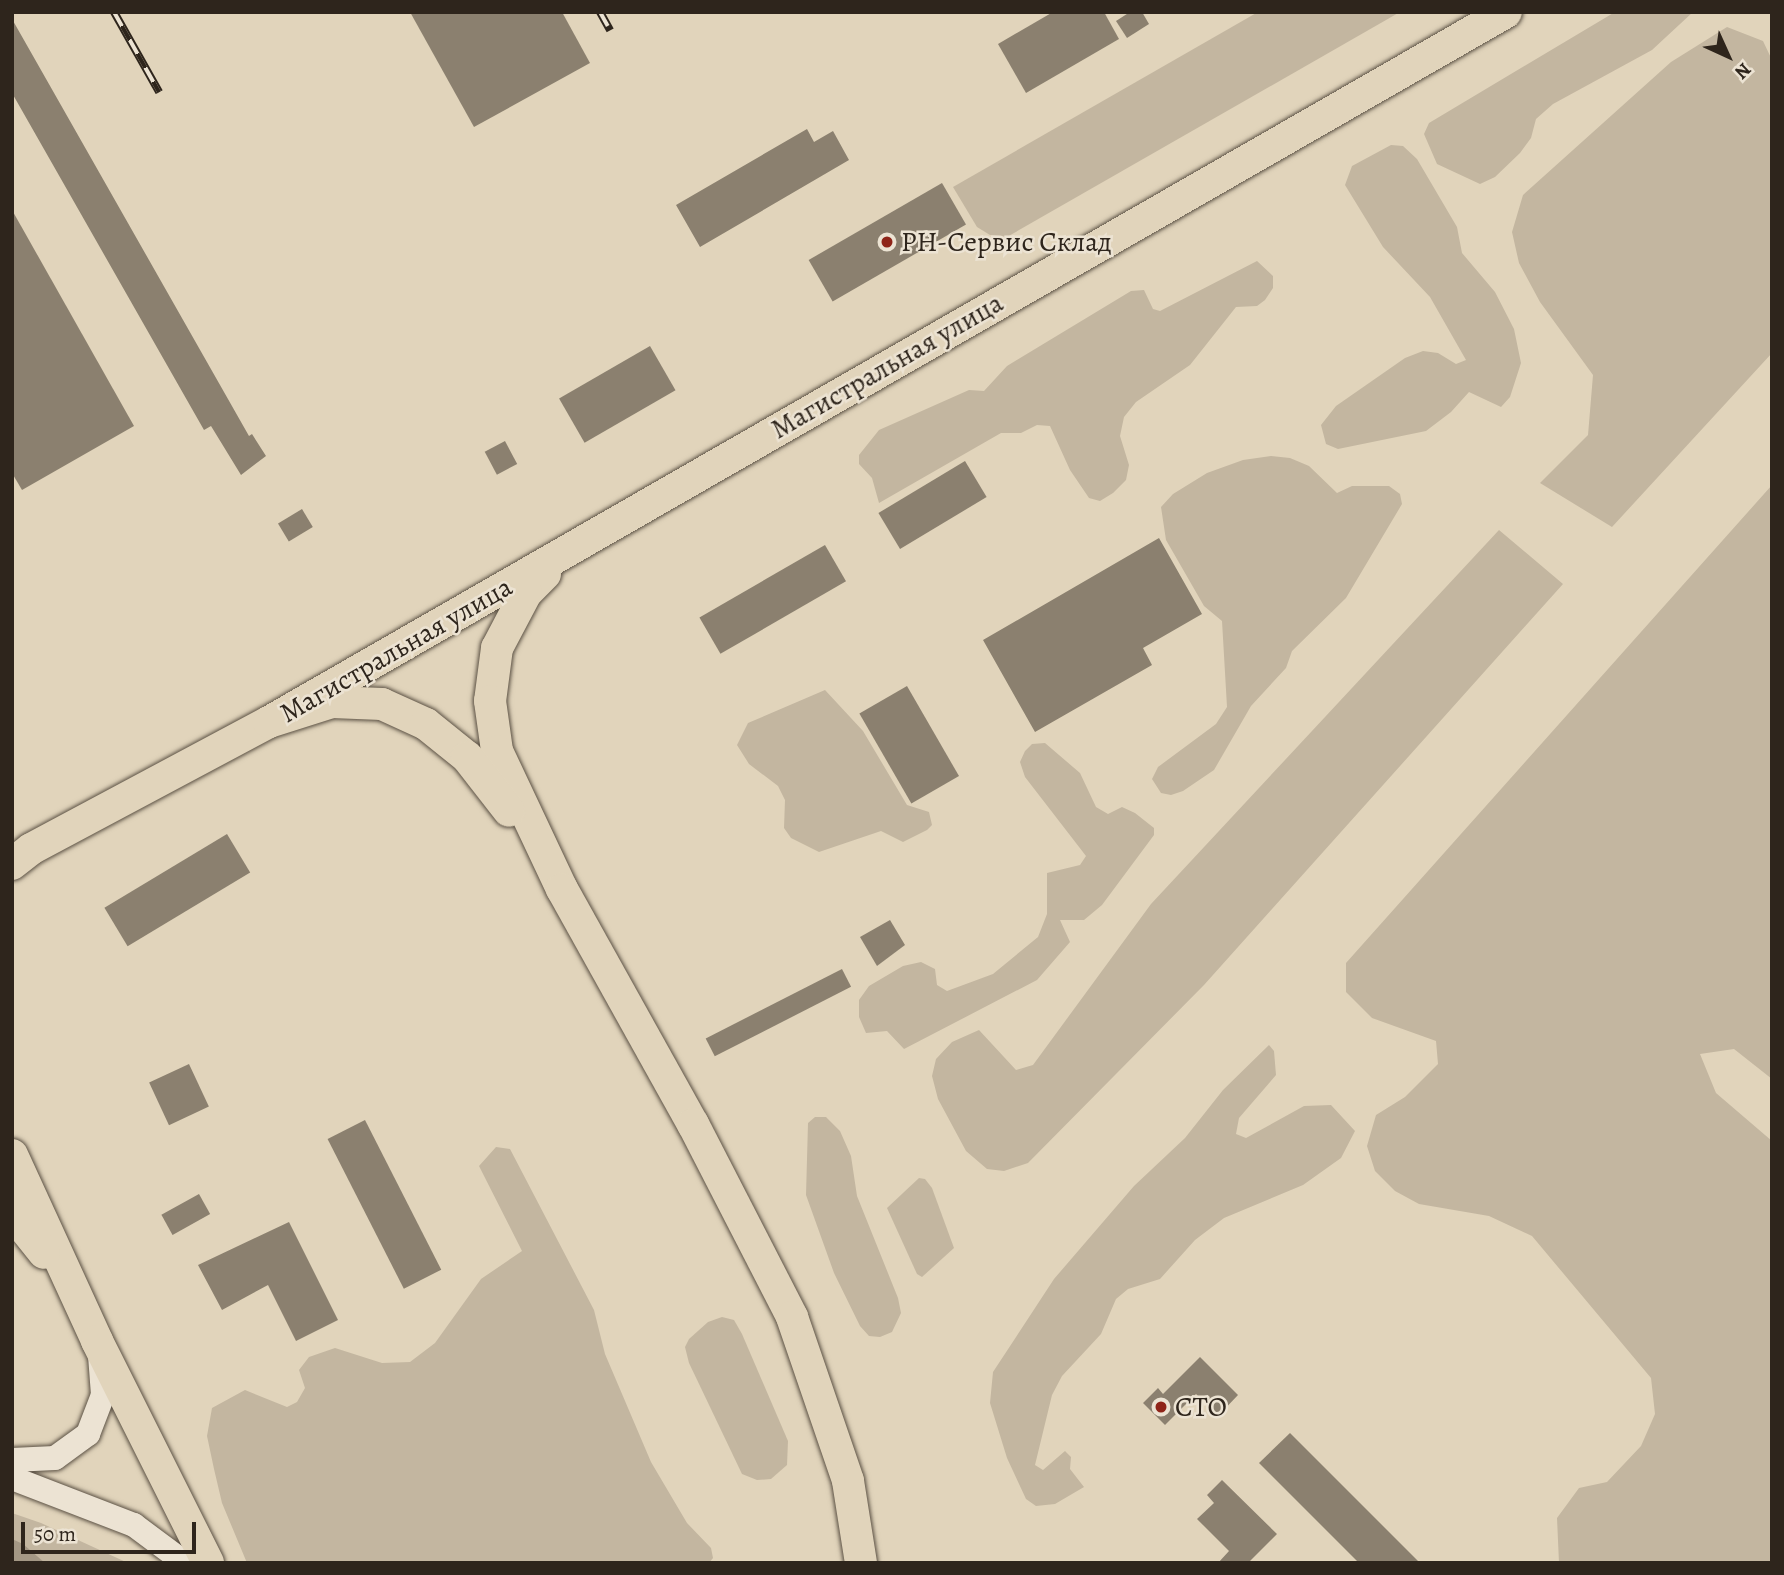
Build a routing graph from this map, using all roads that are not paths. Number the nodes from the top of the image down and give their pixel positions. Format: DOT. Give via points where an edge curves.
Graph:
graph roads {
  1 [pos="1506,12"];
  2 [pos="582,545"];
  3 [pos="269,722"];
  4 [pos="52,839"];
  5 [pos="12,846"];
  6 [pos="12,864"];
  7 [pos="12,877"];
  8 [pos="562,889"];
  9 [pos="12,1155"];
  10 [pos="12,1213"];
  11 [pos="72,1288"];
  12 [pos="97,1341"];
  13 [pos="12,1460"];
  14 [pos="12,1478"];
  15 [pos="185,1563"];
  16 [pos="208,1563"];
  17 [pos="861,1563"];
  1 -- 2 [label="main road, Магистральная улица"];
  2 -- 3 [label="main road, Магистральная улица"];
  2 -- 8 [label="main road" via="543,575 510,619 497,648 489,701 497,751"];
  3 -- 4 [label="main road"];
  3 -- 8 [label="main road" via="332,702 358,701 382,704 426,723 488,781"];
  4 -- 5 [label="main road"];
  4 -- 6 [label="main road"];
  4 -- 7 [label="main road"];
  8 -- 17 [label="main road" via="693,1124 792,1317 848,1481"];
  9 -- 11 [label="main road"];
  10 -- 11 [label="main road"];
  11 -- 12 [label="main road"];
  12 -- 13 [label="street" via="103,1395 88,1434 55,1458"];
  12 -- 16 [label="main road"];
  14 -- 15 [label="street" via="134,1525"];
}
